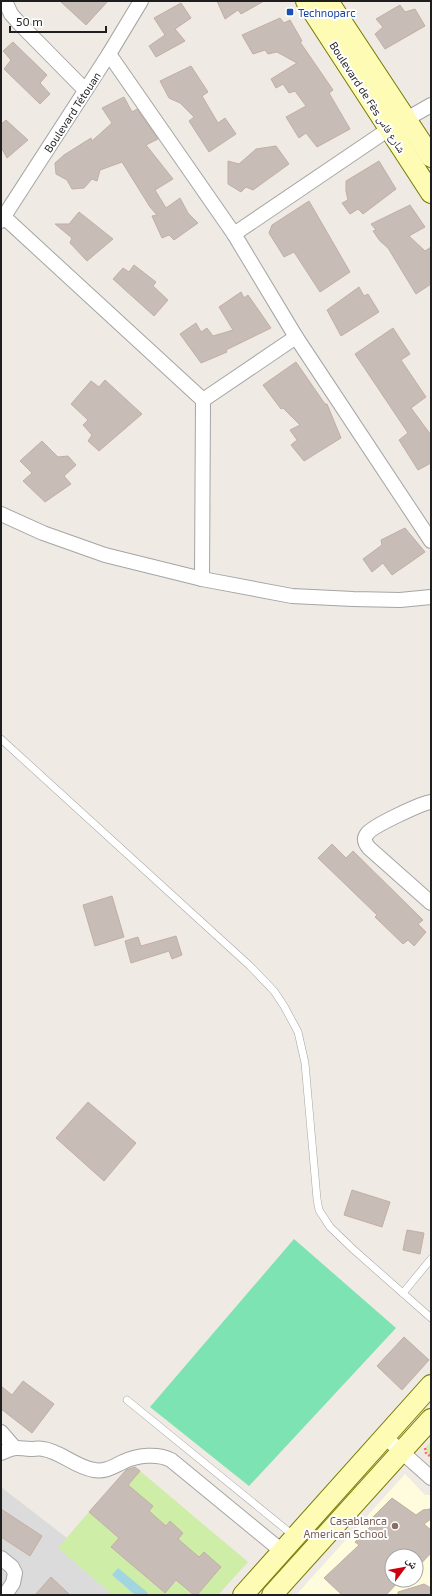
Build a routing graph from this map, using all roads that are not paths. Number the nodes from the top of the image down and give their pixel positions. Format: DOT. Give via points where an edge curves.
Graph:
graph roads {
  1 [pos="5,1"];
  2 [pos="141,1"];
  3 [pos="306,1"];
  4 [pos="328,1"];
  5 [pos="109,54"];
  6 [pos="85,90"];
  7 [pos="431,105"];
  8 [pos="398,124"];
  9 [pos="431,157"];
  10 [pos="431,193"];
  11 [pos="3,219"];
  12 [pos="234,234"];
  13 [pos="296,338"];
  14 [pos="203,400"];
  15 [pos="1,514"];
  16 [pos="431,541"];
  17 [pos="202,579"];
  18 [pos="431,598"];
  19 [pos="1,739"];
  20 [pos="431,802"];
  21 [pos="431,903"];
  22 [pos="431,1259"];
  23 [pos="403,1293"];
  24 [pos="431,1318"];
  25 [pos="428,1394"];
  26 [pos="127,1400"];
  27 [pos="431,1419"];
  28 [pos="1,1432"];
  29 [pos="386,1437"];
  30 [pos="14,1447"];
  31 [pos="402,1452"];
  32 [pos="1,1453"];
  33 [pos="431,1478"];
  34 [pos="296,1537"];
  35 [pos="283,1552"];
  36 [pos="1,1558"];
  37 [pos="6,1595"];
  38 [pos="243,1595"];
  39 [pos="272,1595"];
  1 -- 6 [label="street" via="18,22"];
  2 -- 5 [label="street, Boulevard Tétouan"];
  3 -- 8 [label="main road, Boulevard de Fès شارع فاس"];
  4 -- 8 [label="main road, Boulevard de Fès شارع فاس"];
  5 -- 6 [label="street, Boulevard Tétouan"];
  5 -- 12 [label="street"];
  6 -- 11 [label="street, Boulevard Tétouan"];
  7 -- 8 [label="street"];
  8 -- 9 [label="main road, Boulevard de Fès شارع فاس"];
  8 -- 10 [label="main road, Boulevard de Fès شارع فاس"];
  8 -- 12 [label="street"];
  11 -- 14 [label="street"];
  12 -- 13 [label="street"];
  13 -- 14 [label="street"];
  13 -- 16 [label="street"];
  14 -- 17 [label="street"];
  15 -- 17 [label="street" via="105,555"];
  17 -- 18 [label="street" via="292,596 400,600"];
  19 -- 23 [label="lane" via="250,966 274,991 298,1032 304,1063 319,1210 330,1227"];
  20 -- 21 [label="street" via="421,804 374,827 366,835 365,840 369,848"];
  22 -- 23 [label="lane"];
  23 -- 24 [label="lane"];
  25 -- 29 [label="main road"];
  26 -- 34 [label="lane"];
  27 -- 31 [label="main road"];
  28 -- 30 [label="street"];
  29 -- 31 [label="street"];
  29 -- 34 [label="main road"];
  30 -- 32 [label="street"];
  30 -- 35 [label="street" via="43,1449 95,1470 114,1468 131,1458 165,1456"];
  31 -- 33 [label="street"];
  31 -- 39 [label="main road"];
  34 -- 35 [label="main road"];
  35 -- 38 [label="main road"];
  36 -- 37 [label="street" via="16,1573"];
}
